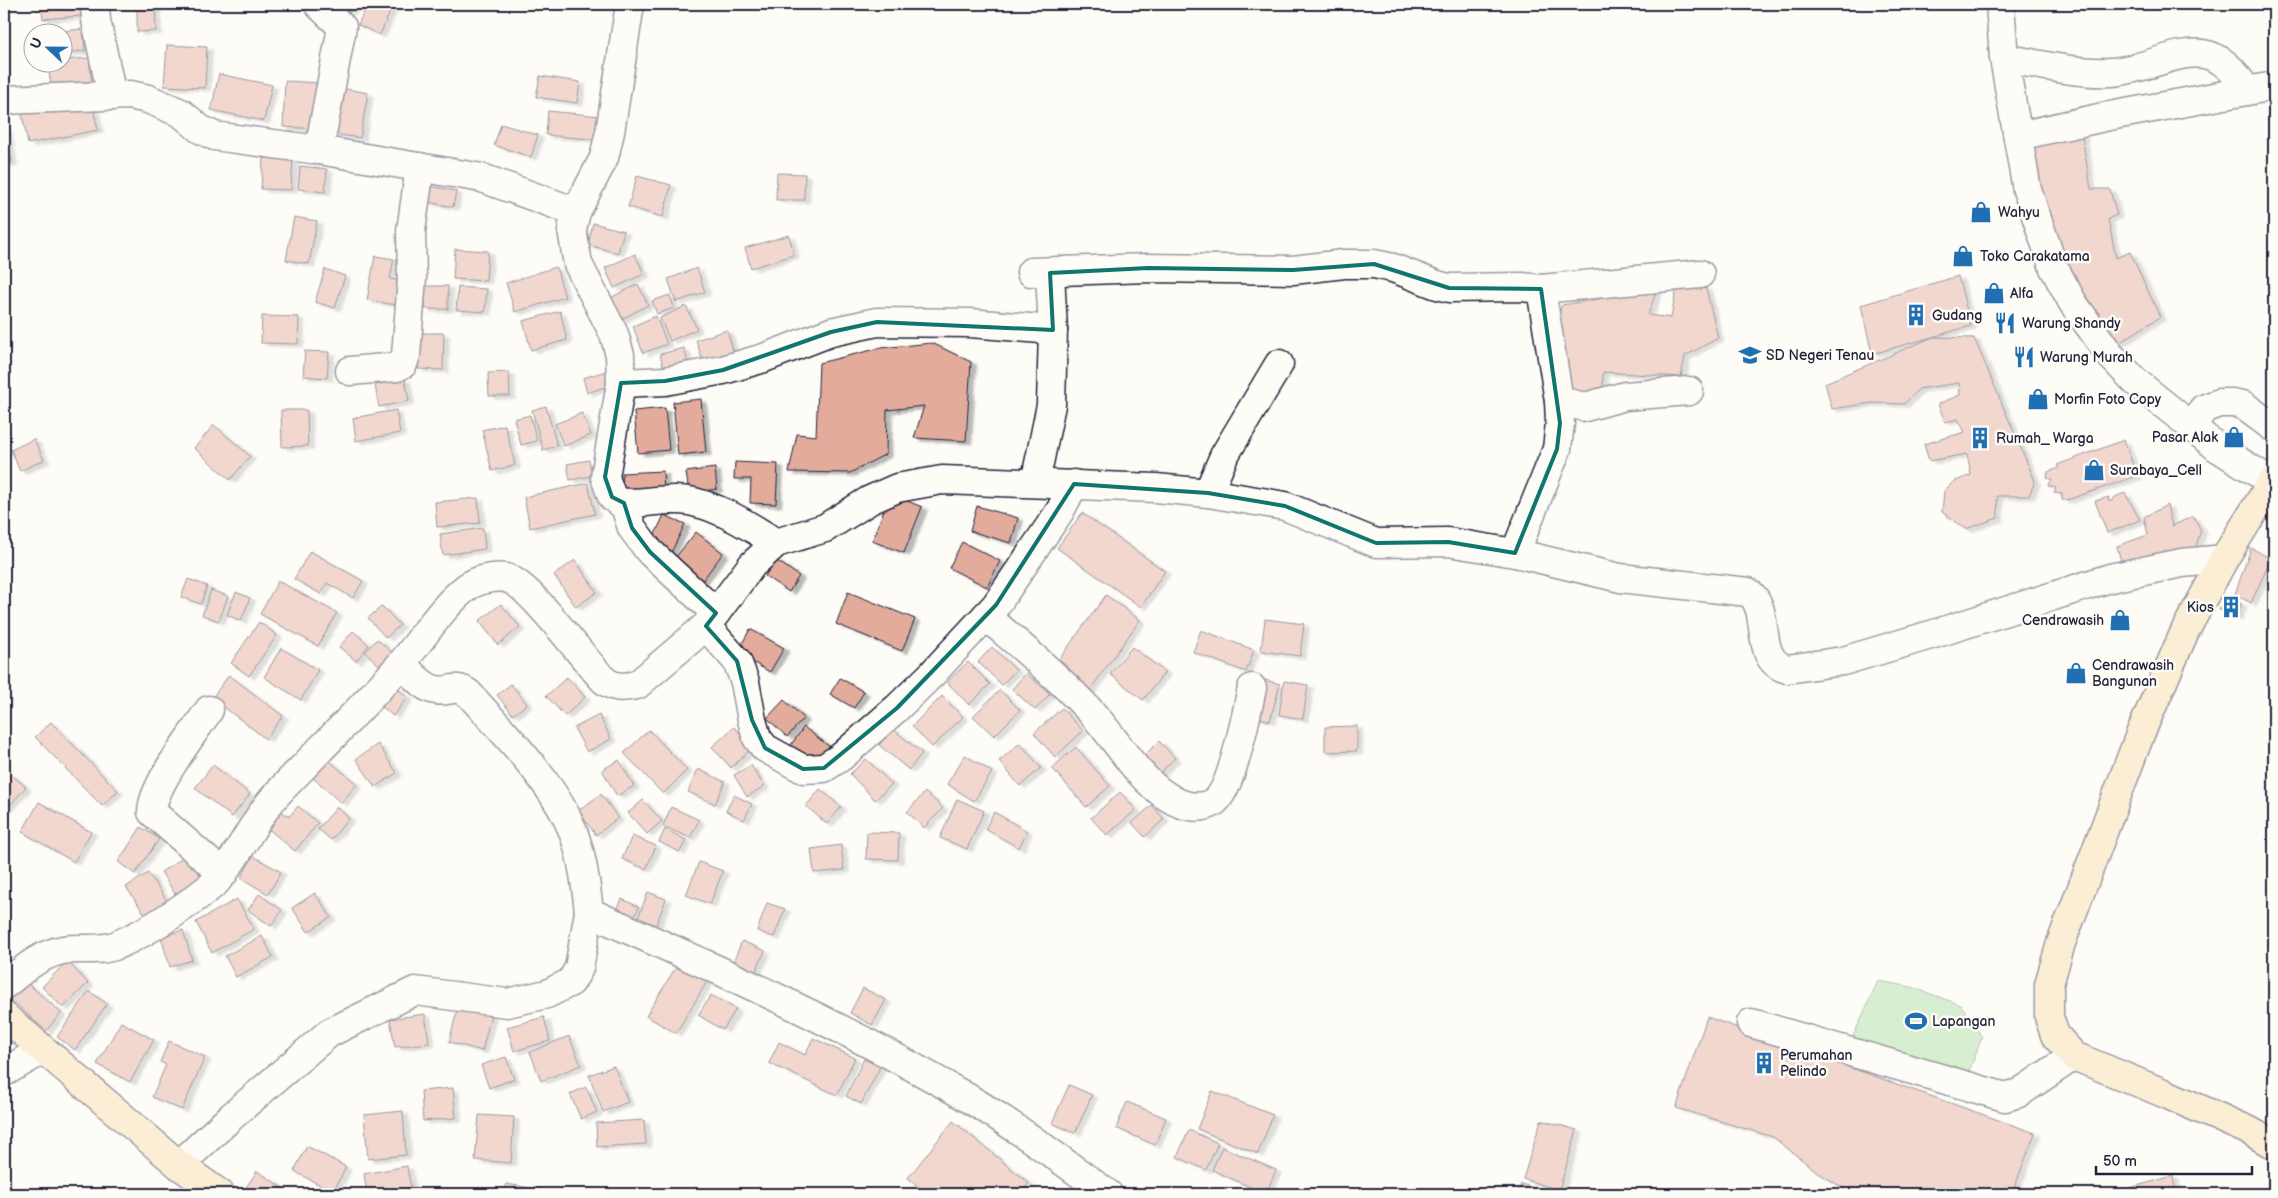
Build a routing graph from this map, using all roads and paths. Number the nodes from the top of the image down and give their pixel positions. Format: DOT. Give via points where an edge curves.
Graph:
graph roads {
  1 [pos="95,4"];
  2 [pos="318,4"];
  3 [pos="630,4"];
  4 [pos="2000,4"];
  5 [pos="2004,58"];
  6 [pos="2274,86"];
  7 [pos="2246,90"];
  8 [pos="112,96"];
  9 [pos="4,100"];
  10 [pos="2018,136"];
  11 [pos="319,150"];
  12 [pos="420,167"];
  13 [pos="576,212"];
  14 [pos="1700,274"];
  15 [pos="1541,289"];
  16 [pos="1053,330"];
  17 [pos="1278,364"];
  18 [pos="350,371"];
  19 [pos="621,382"];
  20 [pos="1690,391"];
  21 [pos="1559,402"];
  22 [pos="2192,428"];
  23 [pos="2274,428"];
  24 [pos="1035,483"];
  25 [pos="2273,483"];
  26 [pos="1074,484"];
  27 [pos="1208,493"];
  28 [pos="624,503"];
  29 [pos="776,543"];
  30 [pos="1515,553"];
  31 [pos="2224,559"];
  32 [pos="986,616"];
  33 [pos="711,619"];
  34 [pos="401,664"];
  35 [pos="1252,688"];
  36 [pos="209,710"];
  37 [pos="223,874"];
  38 [pos="589,912"];
  39 [pos="4,985"];
  40 [pos="4,1016"];
  41 [pos="1751,1023"];
  42 [pos="43,1050"];
  43 [pos="2074,1056"];
  44 [pos="4,1072"];
  45 [pos="2274,1145"];
  46 [pos="179,1165"];
  47 [pos="220,1194"];
  48 [pos="1108,1194"];
  1 -- 8 [label="street"];
  2 -- 11 [label="street" via="342,27"];
  3 -- 13 [label="street" via="604,158"];
  4 -- 5 [label="street"];
  5 -- 7 [label="street" via="2109,72 2173,56 2198,54 2226,62"];
  5 -- 10 [label="street"];
  6 -- 7 [label="street"];
  7 -- 10 [label="street"];
  8 -- 9 [label="street"];
  8 -- 11 [label="street" via="130,94 168,106 193,121 200,130 214,136"];
  10 -- 22 [label="street" via="2027,190 2054,268 2073,303 2110,354 2136,382"];
  11 -- 12 [label="street"];
  12 -- 13 [label="street" via="482,178"];
  12 -- 18 [label="street" via="411,231 412,278 403,364"];
  13 -- 19 [label="street" via="572,230 576,256 614,334 620,355"];
  14 -- 15 [label="street"];
  15 -- 16 [label="street" via="1449,288 1374,264 1293,270 1148,268 1040,272"];
  15 -- 21 [label="street"];
  16 -- 19 [label="street" via="970,323 878,322 831,332 723,370 665,381"];
  16 -- 24 [label="street" via="1051,405"];
  17 -- 27 [label="street" via="1224,456"];
  19 -- 28 [label="street" via="605,477 612,497"];
  20 -- 21 [label="street" via="1625,396 1585,406"];
  21 -- 30 [label="street" via="1557,449"];
  22 -- 23 [label="street" via="2203,409 2232,402 2243,405"];
  22 -- 25 [label="street"];
  24 -- 26 [label="street"];
  24 -- 29 [label="street" via="942,480 897,488 870,500 825,528"];
  25 -- 31 [label="highway"];
  26 -- 27 [label="street"];
  26 -- 32 [label="street" via="1060,511"];
  27 -- 30 [label="street" via="1284,506 1376,543 1448,542"];
  28 -- 29 [label="street" via="685,501 750,525"];
  28 -- 33 [label="street" via="632,528"];
  29 -- 33 [label="street" via="752,565"];
  30 -- 31 [label="street" via="1620,578 1748,592 1759,612 1769,655 1778,666 1786,668 1852,658 2110,578 2182,563"];
  31 -- 43 [label="highway" via="2185,631 2141,732 2049,984 2049,1017 2055,1035"];
  32 -- 33 [label="street" via="897,708 841,757 824,768 815,769 803,768 765,748 758,738 737,661"];
  32 -- 35 [label="street" via="1060,679 1150,783 1168,797 1194,807 1207,806 1220,796 1237,752"];
  33 -- 34 [label="street" via="637,685 612,686 525,590 516,582 495,578 468,587 440,615"];
  34 -- 37 [label="street" via="269,803"];
  34 -- 38 [label="street" via="427,687 437,691 464,690 529,762 573,832 584,868"];
  36 -- 37 [label="street" via="173,763 152,804 152,812"];
  37 -- 39 [label="street" via="199,896 147,930 103,949 51,953"];
  38 -- 46 [label="street" via="579,968 571,982 547,994 507,1003 416,991 329,1033"];
  38 -- 48 [label="street" via="733,976 883,1051 1026,1135"];
  40 -- 42 [label="highway"];
  41 -- 43 [label="street" via="2005,1097 2019,1093"];
  42 -- 44 [label="street"];
  42 -- 46 [label="highway"];
  43 -- 45 [label="highway" via="2250,1131"];
  46 -- 47 [label="highway"];
}
